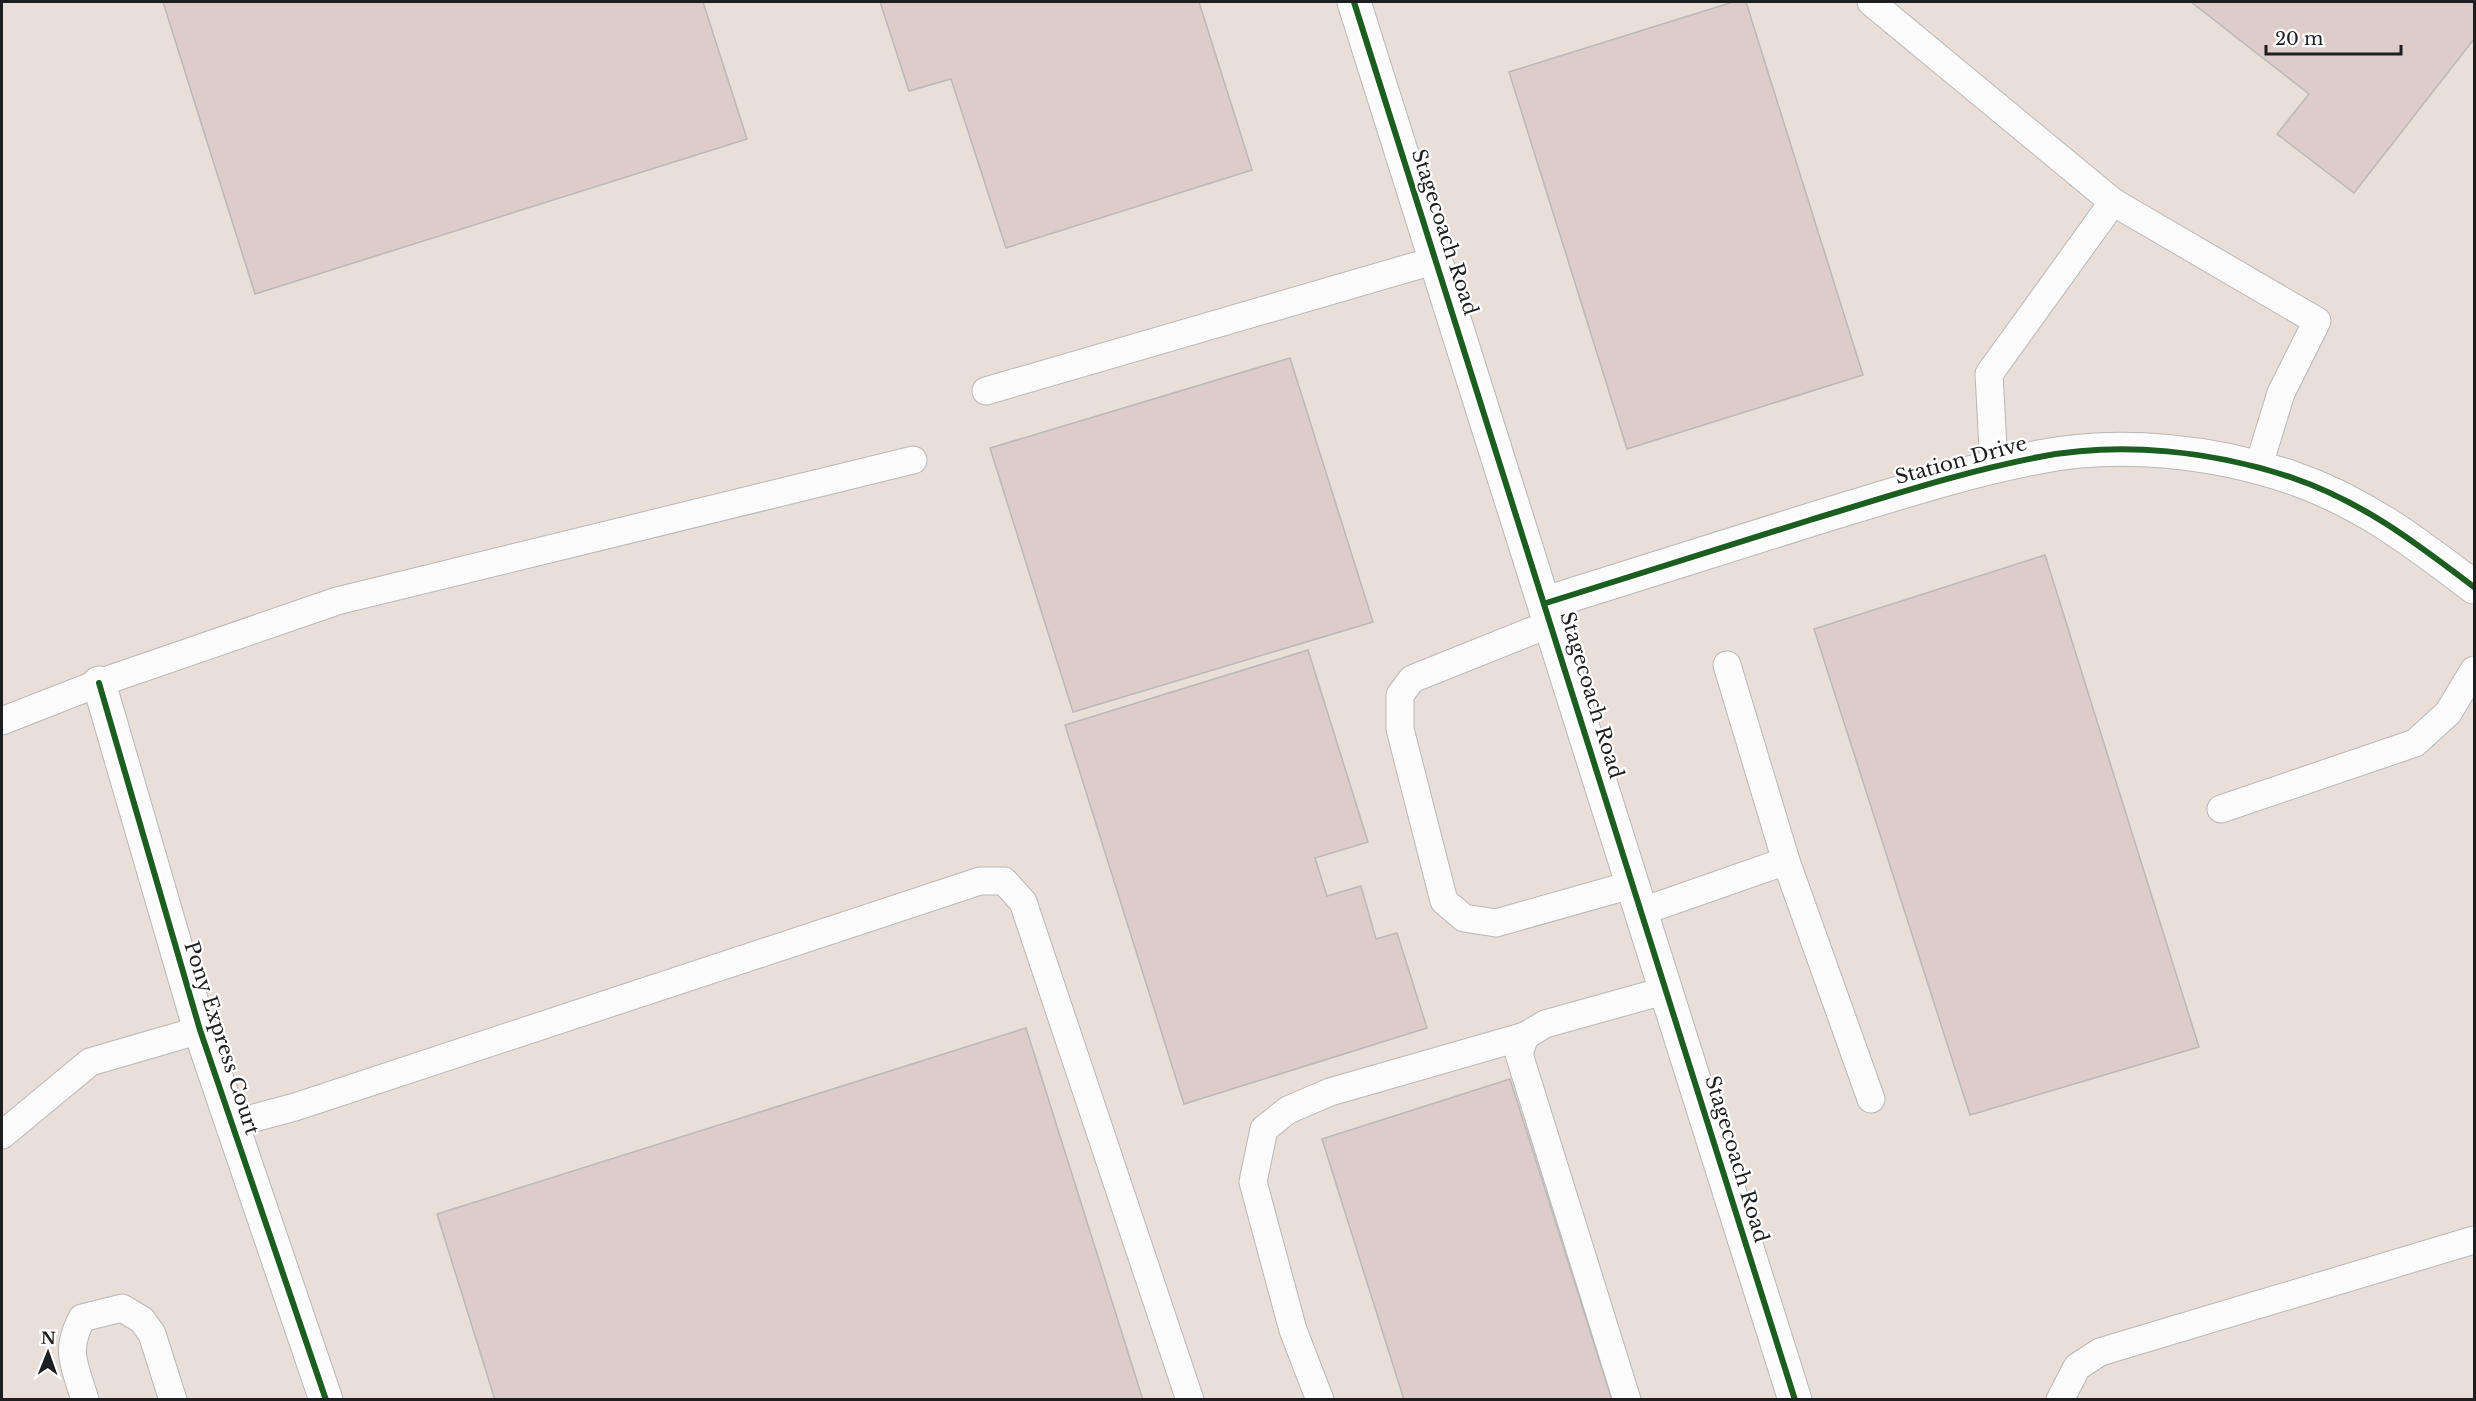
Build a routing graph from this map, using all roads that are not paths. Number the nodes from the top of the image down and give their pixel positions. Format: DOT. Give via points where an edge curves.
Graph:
graph roads {
  1 [pos="1354,2"];
  2 [pos="1871,2"];
  3 [pos="2113,202"];
  4 [pos="1436,260"];
  5 [pos="986,391"];
  6 [pos="913,460"];
  7 [pos="1994,467"];
  8 [pos="2258,468"];
  9 [pos="2475,586"];
  10 [pos="1549,613"];
  11 [pos="1727,665"];
  12 [pos="2475,670"];
  13 [pos="99,683"];
  14 [pos="2,722"];
  15 [pos="2221,809"];
  16 [pos="1786,861"];
  17 [pos="1638,898"];
  18 [pos="1667,990"];
  19 [pos="200,1030"];
  20 [pos="1525,1036"];
  21 [pos="1871,1099"];
  22 [pos="232,1124"];
  23 [pos="2,1135"];
  24 [pos="2475,1240"];
  25 [pos="85,1400"];
  26 [pos="173,1400"];
  27 [pos="326,1400"];
  28 [pos="1190,1400"];
  29 [pos="1320,1400"];
  30 [pos="1627,1400"];
  31 [pos="1795,1400"];
  32 [pos="2060,1400"];
  1 -- 4 [label="street, Stagecoach Road"];
  2 -- 3 [label="lane"];
  3 -- 7 [label="lane" via="1989,374"];
  3 -- 8 [label="lane" via="2317,321 2281,393"];
  4 -- 5 [label="lane"];
  4 -- 10 [label="street, Stagecoach Road"];
  6 -- 13 [label="lane" via="337,601"];
  7 -- 8 [label="street, Station Drive" via="2064,454 2136,450 2196,454"];
  7 -- 10 [label="street, Station Drive" via="1955,475"];
  8 -- 9 [label="street, Station Drive" via="2346,500 2397,529"];
  10 -- 17 [label="street, Stagecoach Road"];
  10 -- 17 [label="lane" via="1412,679 1400,695 1400,729 1444,901 1464,918 1496,922"];
  11 -- 16 [label="lane"];
  12 -- 15 [label="lane" via="2448,713 2415,743"];
  13 -- 14 [label="lane"];
  13 -- 19 [label="street, Pony Express Court"];
  16 -- 17 [label="lane"];
  16 -- 21 [label="lane"];
  17 -- 18 [label="street, Stagecoach Road"];
  18 -- 20 [label="lane" via="1545,1024"];
  18 -- 31 [label="street, Stagecoach Road"];
  19 -- 22 [label="street, Pony Express Court"];
  19 -- 23 [label="lane" via="90,1062"];
  20 -- 29 [label="lane" via="1330,1092 1288,1110 1264,1129 1253,1182 1293,1330"];
  20 -- 30 [label="lane" via="1519,1054"];
  22 -- 27 [label="street, Pony Express Court"];
  22 -- 28 [label="lane" via="295,1107 980,881 1004,881 1023,902"];
  24 -- 32 [label="lane" via="2100,1352 2077,1367"];
  25 -- 26 [label="lane" via="72,1355 72,1337 82,1318 122,1308 142,1320 152,1334"];
}
